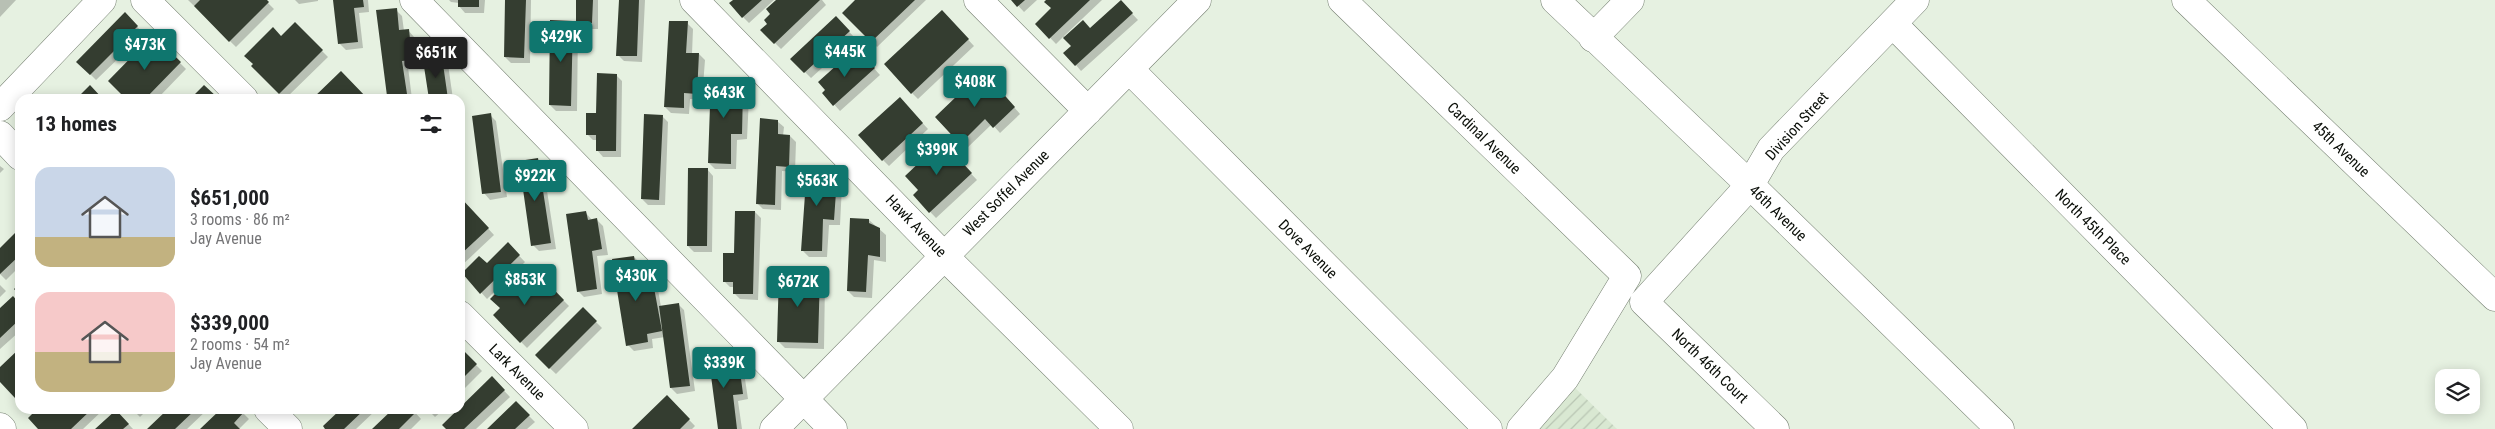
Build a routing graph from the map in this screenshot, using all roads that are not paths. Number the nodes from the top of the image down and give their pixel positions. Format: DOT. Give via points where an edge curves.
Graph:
graph roads {
  1 [pos="102,0"];
  2 [pos="145,0"];
  3 [pos="414,0"];
  4 [pos="694,0"];
  5 [pos="978,0"];
  6 [pos="1197,0"];
  7 [pos="1342,0"];
  8 [pos="1555,0"];
  9 [pos="1630,0"];
  10 [pos="1915,0"];
  11 [pos="2186,0"];
  12 [pos="1893,24"];
  13 [pos="1594,38"];
  14 [pos="1129,69"];
  15 [pos="239,94"];
  16 [pos="0,108"];
  17 [pos="1088,111"];
  18 [pos="0,135"];
  19 [pos="15,151"];
  20 [pos="1750,185"];
  21 [pos="944,256"];
  22 [pos="2495,298"];
  23 [pos="1644,302"];
  24 [pos="465,320"];
  25 [pos="803,399"];
  26 [pos="273,414"];
  27 [pos="288,429"];
  28 [pos="574,429"];
  29 [pos="774,429"];
  30 [pos="833,429"];
  31 [pos="1119,429"];
  32 [pos="1488,429"];
  33 [pos="1521,429"];
  34 [pos="1775,429"];
  35 [pos="2000,429"];
  36 [pos="2294,429"];
  1 -- 16 [label="street"];
  2 -- 15 [label="street"];
  3 -- 25 [label="street"];
  4 -- 21 [label="street, Hawk Avenue"];
  5 -- 17 [label="street"];
  6 -- 14 [label="street, West Soffel Avenue"];
  7 -- 33 [label="street, Cardinal Avenue" via="1627,276 1565,378"];
  8 -- 13 [label="street, 46th Avenue"];
  9 -- 13 [label="street"];
  10 -- 12 [label="street, Division Street"];
  11 -- 22 [label="street, 45th Avenue"];
  12 -- 20 [label="street, Division Street" via="1771,149"];
  12 -- 36 [label="street, North 45th Place"];
  13 -- 20 [label="street, 46th Avenue"];
  14 -- 17 [label="street, West Soffel Avenue"];
  14 -- 32 [label="street, Dove Avenue"];
  17 -- 21 [label="street, West Soffel Avenue"];
  18 -- 19 [label="street"];
  20 -- 23 [label="street, Division Street"];
  20 -- 35 [label="street, 46th Avenue"];
  21 -- 25 [label="street, West Soffel Avenue"];
  21 -- 31 [label="street, Hawk Avenue"];
  23 -- 34 [label="street, North 46th Court"];
  24 -- 28 [label="street, Lark Avenue"];
  25 -- 29 [label="street, West Soffel Avenue"];
  25 -- 30 [label="street"];
  26 -- 27 [label="street"];
}
